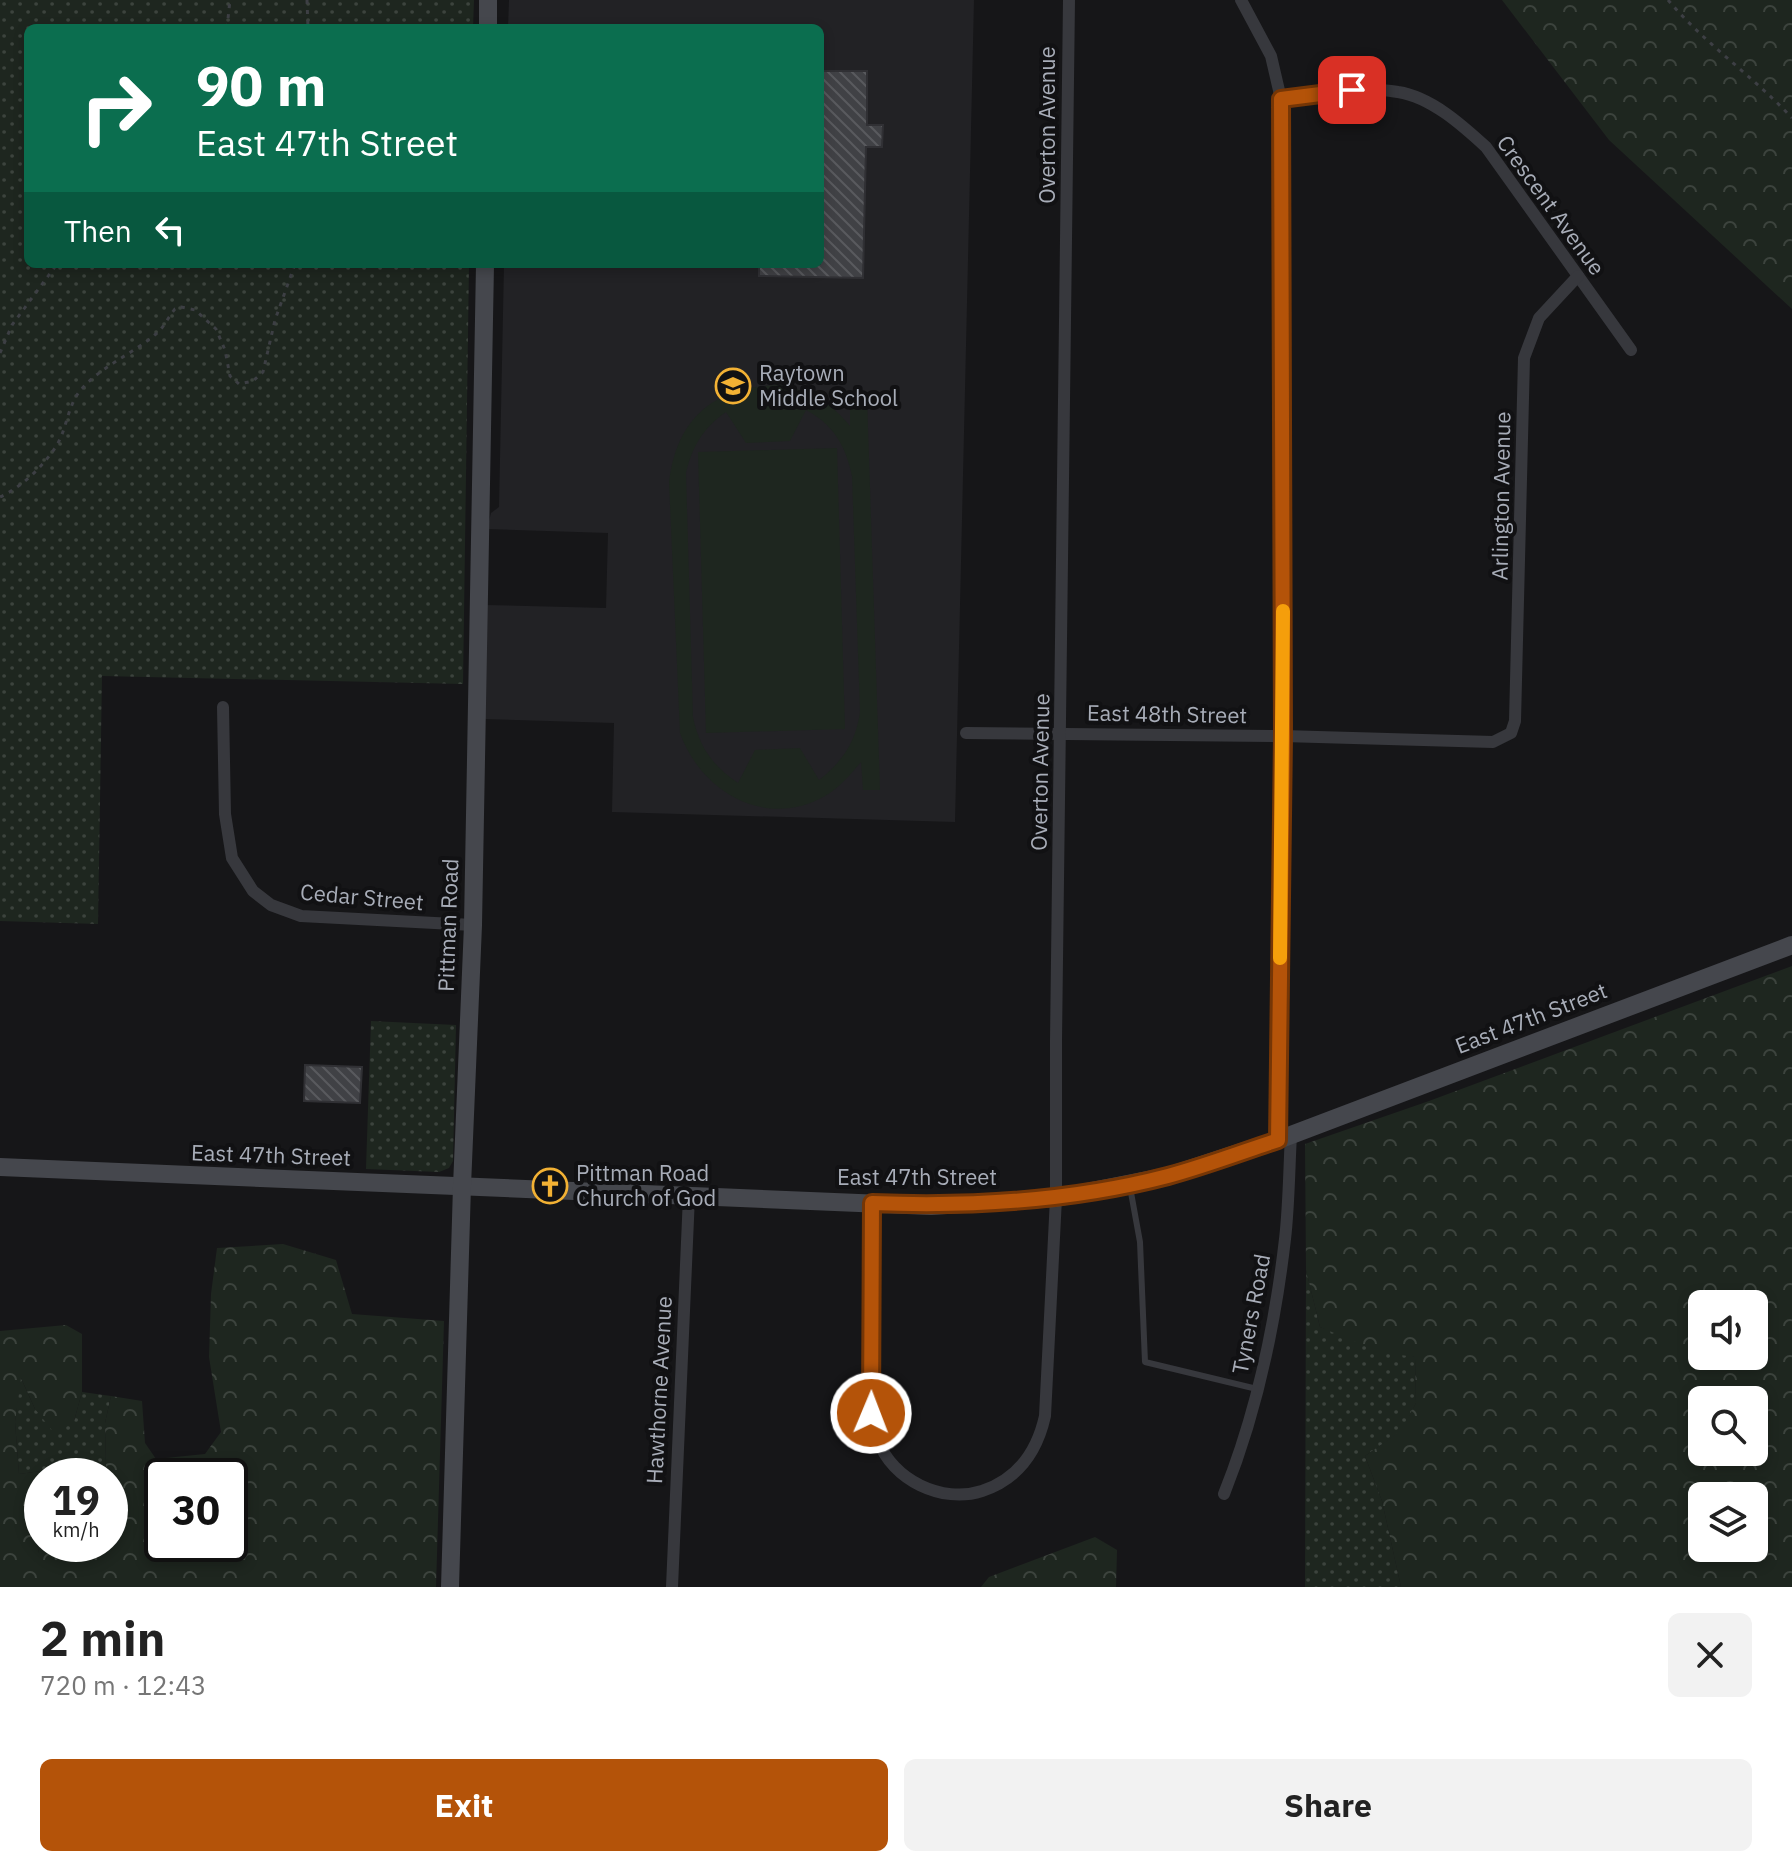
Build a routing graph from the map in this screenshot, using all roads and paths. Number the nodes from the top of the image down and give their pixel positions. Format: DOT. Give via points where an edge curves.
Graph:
graph roads {
  1 [pos="230,0"];
  2 [pos="307,0"];
  3 [pos="488,0"];
  4 [pos="1069,0"];
  5 [pos="1241,0"];
  6 [pos="1668,0"];
  7 [pos="227,24"];
  8 [pos="308,24"];
  9 [pos="488,24"];
  10 [pos="1281,99"];
  11 [pos="1792,118"];
  12 [pos="54,268"];
  13 [pos="294,268"];
  14 [pos="485,268"];
  15 [pos="1578,276"];
  16 [pos="1631,350"];
  17 [pos="0,353"];
  18 [pos="0,497"];
  19 [pos="223,707"];
  20 [pos="966,733"];
  21 [pos="1061,733"];
  22 [pos="1511,733"];
  23 [pos="1283,736"];
  24 [pos="473,925"];
  25 [pos="1792,945"];
  26 [pos="1284,1138"];
  27 [pos="0,1167"];
  28 [pos="1129,1184"];
  29 [pos="462,1186"];
  30 [pos="689,1196"];
  31 [pos="1056,1198"];
  32 [pos="872,1203"];
  33 [pos="1257,1389"];
  34 [pos="1224,1494"];
  35 [pos="450,1587"];
  36 [pos="672,1587"];
  1 -- 7 [label="path"];
  2 -- 8 [label="path"];
  3 -- 9 [label="main road"];
  4 -- 21 [label="street, Overton Avenue"];
  5 -- 10 [label="street, Tyners Road" via="1271,56"];
  6 -- 11 [label="path"];
  10 -- 15 [label="street, Crescent Avenue" via="1352,90 1400,92 1435,107 1486,147"];
  10 -- 23 [label="street, Tyners Road"];
  12 -- 17 [label="path" via="12,325"];
  13 -- 18 [label="path" via="263,372 253,381 239,384 230,376 221,339 207,320 195,310 175,309 161,330 82,389 58,443 30,476"];
  14 -- 24 [label="main road, Pittman Road"];
  15 -- 16 [label="street, Crescent Avenue"];
  15 -- 22 [label="street, Arlington Avenue" via="1539,318 1524,358"];
  19 -- 24 [label="street, Cedar Street" via="229,844 253,891 271,905 301,916"];
  20 -- 21 [label="street, East 48th Street"];
  21 -- 23 [label="street, East 48th Street"];
  21 -- 31 [label="street, Overton Avenue"];
  22 -- 23 [label="street, East 48th Street" via="1493,742"];
  23 -- 26 [label="street, Tyners Road"];
  24 -- 29 [label="main road, Pittman Road"];
  25 -- 26 [label="main road, East 47th Street"];
  26 -- 28 [label="main road, East 47th Street"];
  26 -- 33 [label="street, Tyners Road" via="1285,1239"];
  27 -- 29 [label="main road, East 47th Street"];
  28 -- 31 [label="main road, East 47th Street"];
  28 -- 33 [label="lane" via="1140,1242 1145,1362"];
  29 -- 30 [label="main road, East 47th Street"];
  29 -- 35 [label="main road, Pittman Road"];
  30 -- 32 [label="main road, East 47th Street"];
  30 -- 36 [label="street, Hawthorne Avenue"];
  31 -- 32 [label="main road, East 47th Street" via="931,1206"];
  31 -- 32 [label="street, Overton Avenue" via="1040,1437 1011,1477 979,1492 957,1495 916,1484 889,1460 878,1441 871,1413"];
  33 -- 34 [label="street, Tyners Road" via="1245,1443"];
}
